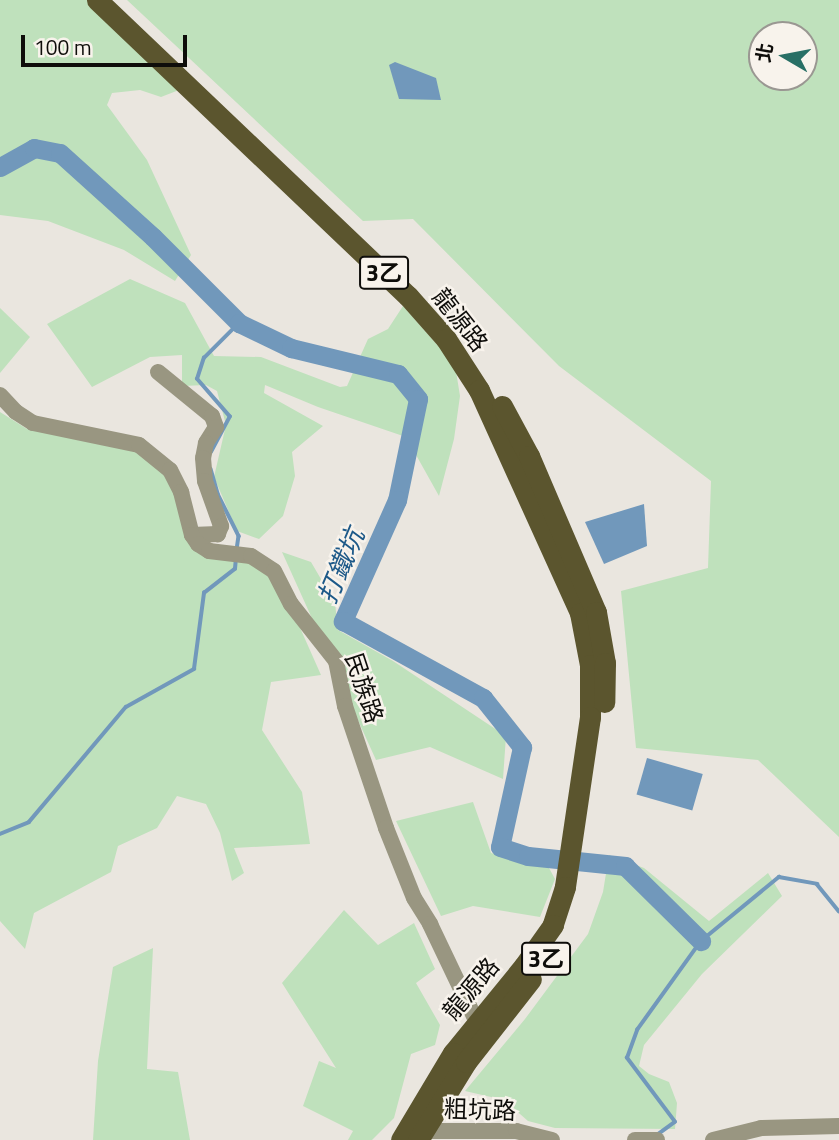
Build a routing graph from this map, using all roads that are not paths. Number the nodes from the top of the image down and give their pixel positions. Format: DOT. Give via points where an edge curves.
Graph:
graph roads {
  1 [pos="97,0"];
  2 [pos="118,0"];
  3 [pos="158,372"];
  4 [pos="0,395"];
  5 [pos="192,536"];
  6 [pos="588,612"];
  7 [pos="481,1030"];
  8 [pos="839,1126"];
  9 [pos="413,1136"];
  10 [pos="552,1140"];
  11 [pos="713,1140"];
  1 -- 6 [label="main road, 龍源路 / 3乙" via="408,296 446,339 479,390"];
  2 -- 6 [label="main road, 龍源路 / 3乙" via="421,291 463,339 529,456"];
  3 -- 5 [label="street" via="212,416 216,427 203,458 205,481 221,526 218,534"];
  4 -- 5 [label="street" via="33,423 139,446 170,470"];
  5 -- 7 [label="street, 民族路" via="209,551 261,559 336,661 345,706 414,898"];
  6 -- 7 [label="main road, 龍源路 / 3乙" via="592,690 577,858 553,925"];
  7 -- 9 [label="main road, 龍源路 / 3乙" via="453,1053"];
  8 -- 11 [label="street" via="761,1128"];
  9 -- 10 [label="street, 粗坑路" via="516,1131"];
}
